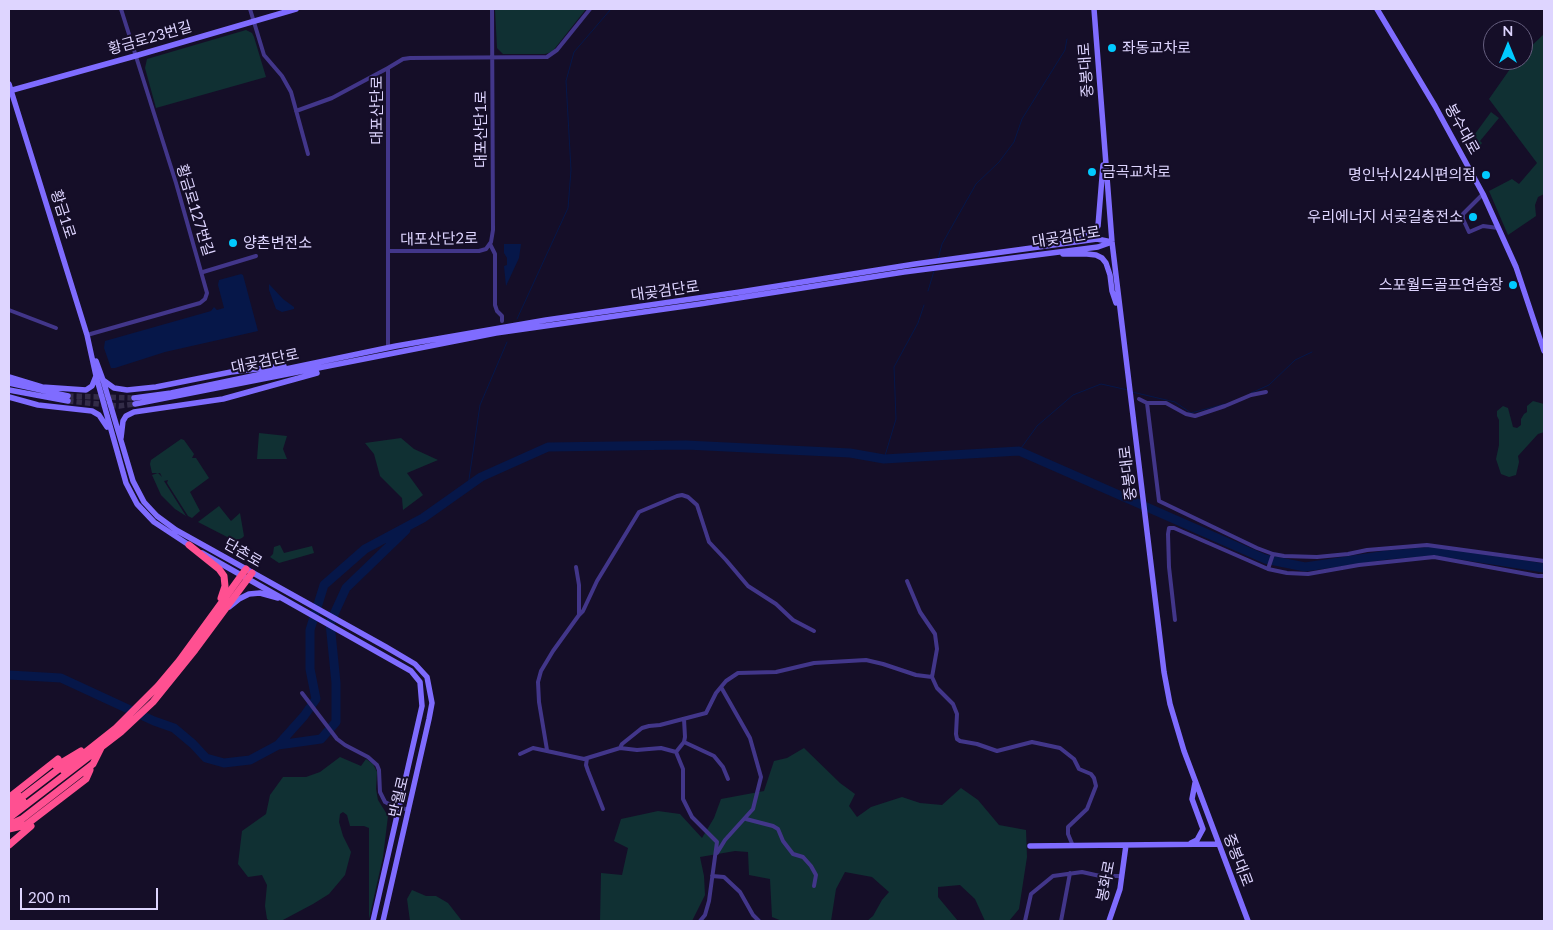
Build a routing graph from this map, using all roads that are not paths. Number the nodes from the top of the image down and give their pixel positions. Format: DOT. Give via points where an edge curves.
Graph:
graph roads {
  1 [pos="121,9"];
  2 [pos="250,9"];
  3 [pos="296,9"];
  4 [pos="492,9"];
  5 [pos="590,9"];
  6 [pos="1094,9"];
  7 [pos="1377,9"];
  8 [pos="254,21"];
  9 [pos="135,56"];
  10 [pos="492,58"];
  11 [pos="388,68"];
  12 [pos="9,84"];
  13 [pos="10,90"];
  14 [pos="296,111"];
  15 [pos="308,154"];
  16 [pos="1104,156"];
  17 [pos="1483,194"];
  18 [pos="1498,228"];
  19 [pos="1112,242"];
  20 [pos="1058,244"];
  21 [pos="489,246"];
  22 [pos="389,251"];
  23 [pos="1053,252"];
  24 [pos="256,256"];
  25 [pos="951,262"];
  26 [pos="915,267"];
  27 [pos="203,272"];
  28 [pos="9,310"];
  29 [pos="1120,312"];
  30 [pos="502,321"];
  31 [pos="56,328"];
  32 [pos="87,335"];
  33 [pos="388,348"];
  34 [pos="1544,351"];
  35 [pos="92,352"];
  36 [pos="365,359"];
  37 [pos="319,363"];
  38 [pos="96,376"];
  39 [pos="9,377"];
  40 [pos="103,380"];
  41 [pos="9,383"];
  42 [pos="9,390"];
  43 [pos="1266,392"];
  44 [pos="9,397"];
  45 [pos="105,399"];
  46 [pos="1139,399"];
  47 [pos="1147,403"];
  48 [pos="114,442"];
  49 [pos="121,445"];
  50 [pos="189,545"];
  51 [pos="1273,554"];
  52 [pos="1544,561"];
  53 [pos="576,567"];
  54 [pos="1268,568"];
  55 [pos="247,574"];
  56 [pos="1544,576"];
  57 [pos="907,581"];
  58 [pos="291,603"];
  59 [pos="221,610"];
  60 [pos="579,615"];
  61 [pos="1175,620"];
  62 [pos="814,631"];
  63 [pos="428,677"];
  64 [pos="932,678"];
  65 [pos="420,682"];
  66 [pos="721,687"];
  67 [pos="302,693"];
  68 [pos="684,719"];
  69 [pos="684,742"];
  70 [pos="100,744"];
  71 [pos="620,748"];
  72 [pos="547,750"];
  73 [pos="676,752"];
  74 [pos="520,754"];
  75 [pos="587,758"];
  76 [pos="92,767"];
  77 [pos="86,778"];
  78 [pos="728,779"];
  79 [pos="1195,783"];
  80 [pos="9,805"];
  81 [pos="399,808"];
  82 [pos="603,809"];
  83 [pos="408,810"];
  84 [pos="746,819"];
  85 [pos="9,824"];
  86 [pos="1188,844"];
  87 [pos="1218,844"];
  88 [pos="9,845"];
  89 [pos="1126,845"];
  90 [pos="1030,846"];
  91 [pos="1072,846"];
  92 [pos="715,857"];
  93 [pos="1070,873"];
  94 [pos="712,876"];
  95 [pos="1122,876"];
  96 [pos="814,886"];
  97 [pos="373,921"];
  98 [pos="383,921"];
  99 [pos="700,921"];
  100 [pos="760,921"];
  101 [pos="1025,921"];
  102 [pos="1061,921"];
  103 [pos="1109,921"];
  104 [pos="1248,921"];
  1 -- 9 [label="street, 황금로127번길"];
  2 -- 8 [label="street"];
  3 -- 8 [label="main road, 황금로23번길"];
  4 -- 10 [label="street, 대포산단1로"];
  5 -- 10 [label="street, 대포산단로" via="550,56"];
  6 -- 16 [label="main road, 중봉대로"];
  7 -- 17 [label="main road, 봉수대로"];
  8 -- 9 [label="main road, 황금로23번길"];
  8 -- 14 [label="street" via="264,55 289,87"];
  9 -- 13 [label="main road, 황금로23번길"];
  9 -- 27 [label="street, 황금로127번길"];
  10 -- 11 [label="street, 대포산단로" via="406,58"];
  10 -- 21 [label="street, 대포산단1로" via="493,230"];
  11 -- 14 [label="street" via="332,98"];
  11 -- 22 [label="street, 대포산단로"];
  12 -- 13 [label="main road, 황금1로"];
  13 -- 32 [label="main road, 황금1로"];
  14 -- 15 [label="street"];
  16 -- 19 [label="main road, 중봉대로"];
  16 -- 20 [label="main road" via="1098,226 1092,233"];
  17 -- 18 [label="main road, 봉수대로"];
  17 -- 18 [label="street" via="1463,214 1463,219 1469,232 1483,226"];
  18 -- 34 [label="main road, 봉수대로" via="1516,267"];
  19 -- 20 [label="main road, 대곶검단로" via="1097,239"];
  19 -- 23 [label="main road, 대곶검단로" via="1098,247"];
  19 -- 29 [label="main road, 중봉대로"];
  20 -- 25 [label="main road, 대곶검단로"];
  21 -- 22 [label="street, 대포산단2로" via="473,251"];
  21 -- 30 [label="street, 대포산단1로" via="494,254 495,304"];
  22 -- 33 [label="street, 대포산단로"];
  23 -- 25 [label="main road, 대곶검단로"];
  23 -- 29 [label="main road" via="1096,254 1102,258"];
  24 -- 27 [label="street"];
  25 -- 26 [label="main road, 대곶검단로"];
  26 -- 33 [label="main road, 대곶검단로" via="546,320"];
  26 -- 36 [label="main road, 대곶검단로" via="496,333"];
  27 -- 32 [label="street, 황금로127번길" via="207,293 203,301"];
  28 -- 31 [label="street"];
  29 -- 79 [label="main road, 중봉대로" via="1164,672 1174,718"];
  32 -- 35 [label="main road, 황금1로"];
  33 -- 37 [label="main road, 대곶검단로"];
  35 -- 38 [label="main road, 황금1로"];
  35 -- 40 [label="main road, 황금1로"];
  36 -- 37 [label="main road, 대곶검단로" via="135,401"];
  36 -- 49 [label="main road" via="223,399 134,412 123,421"];
  37 -- 40 [label="main road" via="231,372 127,390 114,388"];
  38 -- 39 [label="main road" via="92,386 86,390 42,387"];
  38 -- 45 [label="main road, 황금1로"];
  40 -- 45 [label="main road, 황금1로"];
  41 -- 42 [label="main road" via="68,398"];
  43 -- 47 [label="street" via="1194,416 1166,403"];
  44 -- 48 [label="main road" via="38,405 92,411 104,421"];
  45 -- 48 [label="main road, 단촌로"];
  45 -- 49 [label="main road, 단촌로"];
  46 -- 47 [label="street"];
  47 -- 51 [label="street" via="1159,501"];
  48 -- 50 [label="main road, 단촌로" via="126,483 142,510 163,529"];
  49 -- 55 [label="main road, 단촌로" via="136,488 157,516"];
  50 -- 55 [label="main road, 단촌로"];
  50 -- 59 [label="highway" via="224,576"];
  51 -- 52 [label="street" via="1317,557 1427,545"];
  51 -- 54 [label="street"];
  53 -- 60 [label="street"];
  54 -- 56 [label="street" via="1308,574 1434,557"];
  54 -- 61 [label="street" via="1169,528"];
  55 -- 58 [label="main road, 단촌로"];
  55 -- 59 [label="highway"];
  55 -- 63 [label="main road, 단촌로" via="350,627 415,664"];
  57 -- 64 [label="street" via="920,612 935,634"];
  58 -- 59 [label="main road" via="260,593 249,594"];
  58 -- 65 [label="main road, 단촌로" via="411,671"];
  59 -- 70 [label="highway" via="161,688 119,730"];
  60 -- 62 [label="street" via="639,512 682,495 697,505 709,542 748,586 776,604 793,620"];
  60 -- 72 [label="street" via="553,651 538,682"];
  63 -- 83 [label="main road, 반월로" via="432,702"];
  64 -- 66 [label="street" via="866,660 814,663 776,672 741,672 731,676"];
  64 -- 91 [label="street" via="953,704 957,714 956,734 960,741 997,751 1034,742 1060,748 1074,759 1079,769 1091,774 1096,786 1086,809 1068,827"];
  65 -- 81 [label="main road, 반월로" via="422,706"];
  66 -- 68 [label="street" via="707,712"];
  66 -- 84 [label="street" via="750,738 760,773 754,810"];
  67 -- 81 [label="street" via="337,739 376,763 383,799"];
  68 -- 69 [label="street"];
  68 -- 71 [label="street" via="642,728"];
  69 -- 73 [label="street"];
  69 -- 78 [label="street" via="714,756"];
  70 -- 76 [label="highway"];
  70 -- 80 [label="highway" via="64,765"];
  70 -- 80 [label="highway" via="22,802"];
  70 -- 85 [label="highway"];
  71 -- 73 [label="street" via="661,748"];
  71 -- 75 [label="street"];
  72 -- 74 [label="street" via="534,748"];
  72 -- 75 [label="street"];
  73 -- 92 [label="street" via="683,769 683,799 692,817 717,842"];
  75 -- 82 [label="street" via="586,765"];
  76 -- 77 [label="highway"];
  76 -- 85 [label="highway" via="22,819"];
  77 -- 85 [label="highway" via="26,825"];
  77 -- 88 [label="highway"];
  79 -- 86 [label="main road" via="1192,799 1203,829 1197,840"];
  79 -- 87 [label="main road, 중봉대로"];
  81 -- 83 [label="street"];
  81 -- 97 [label="main road, 반월로"];
  83 -- 98 [label="main road, 반월로"];
  84 -- 92 [label="street" via="725,840"];
  84 -- 96 [label="street" via="778,829 793,854 803,857 811,866 816,875"];
  86 -- 87 [label="main road"];
  86 -- 89 [label="main road"];
  87 -- 104 [label="main road, 중봉대로"];
  89 -- 91 [label="main road"];
  89 -- 95 [label="main road, 봉화로"];
  90 -- 91 [label="main road"];
  92 -- 94 [label="street"];
  93 -- 95 [label="street"];
  93 -- 101 [label="street" via="1053,876 1033,891"];
  93 -- 102 [label="street"];
  94 -- 99 [label="street" via="708,906"];
  94 -- 100 [label="street" via="724,876"];
  95 -- 103 [label="main road, 봉화로"];
}
